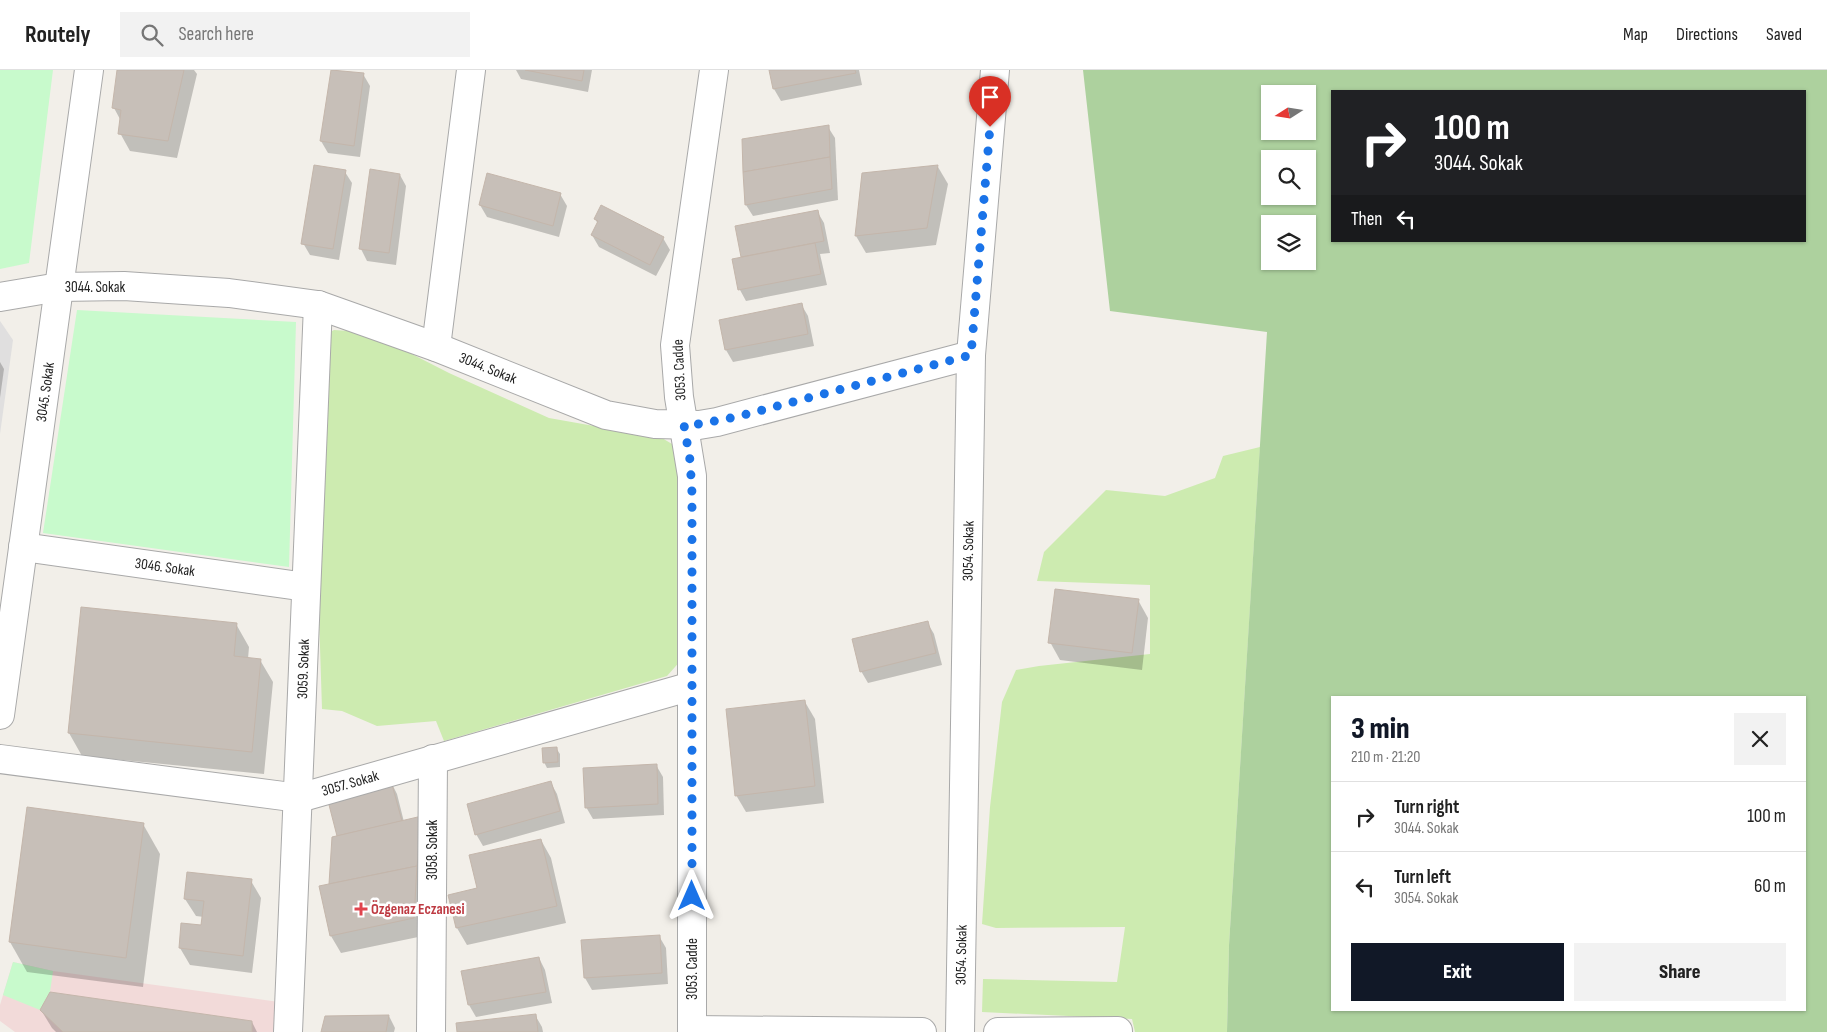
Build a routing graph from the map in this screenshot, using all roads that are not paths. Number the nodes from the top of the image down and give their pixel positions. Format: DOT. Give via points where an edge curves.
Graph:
graph roads {
  1 [pos="89,70"];
  2 [pos="471,70"];
  3 [pos="714,70"];
  4 [pos="995,70"];
  5 [pos="59,287"];
  6 [pos="0,297"];
  7 [pos="318,305"];
  8 [pos="436,347"];
  9 [pos="971,355"];
  10 [pos="684,425"];
  11 [pos="23,547"];
  12 [pos="306,587"];
  13 [pos="692,686"];
  14 [pos="0,715"];
  15 [pos="0,759"];
  16 [pos="433,759"];
  17 [pos="299,798"];
  18 [pos="692,1031"];
  19 [pos="1118,1031"];
  20 [pos="288,1032"];
  21 [pos="431,1032"];
  22 [pos="922,1032"];
  23 [pos="960,1032"];
  24 [pos="998,1032"];
  1 -- 5 [label="street, 3045. Sokak"];
  2 -- 8 [label="street"];
  3 -- 10 [label="street, 3053. Cadde" via="675,345"];
  4 -- 9 [label="street, 3054. Sokak"];
  5 -- 6 [label="street, 3044. Sokak"];
  5 -- 7 [label="street, 3044. Sokak" via="124,286 230,293"];
  5 -- 11 [label="street, 3045. Sokak"];
  7 -- 8 [label="street, 3044. Sokak"];
  7 -- 12 [label="street, 3059. Sokak"];
  8 -- 10 [label="street, 3044. Sokak" via="606,415 655,424"];
  9 -- 10 [label="street, 3044. Sokak" via="736,417"];
  9 -- 23 [label="street, 3054. Sokak"];
  10 -- 13 [label="street, 3053. Cadde" via="692,476"];
  11 -- 12 [label="street, 3046. Sokak"];
  11 -- 14 [label="street, 3045. Sokak"];
  12 -- 17 [label="street, 3059. Sokak"];
  13 -- 16 [label="street, 3057. Sokak"];
  13 -- 18 [label="street, 3053. Cadde"];
  15 -- 17 [label="street, 3057. Sokak"];
  16 -- 17 [label="street, 3057. Sokak"];
  16 -- 21 [label="street, 3058. Sokak"];
  17 -- 20 [label="street, 3059. Sokak"];
  18 -- 22 [label="street"];
  19 -- 24 [label="street"];
}
